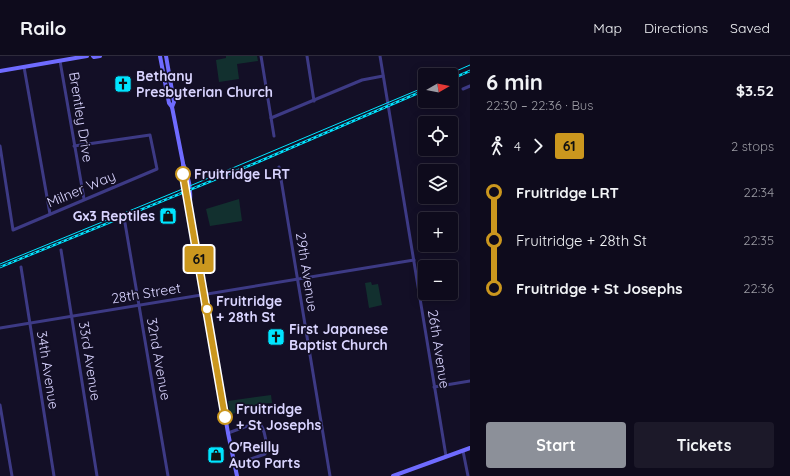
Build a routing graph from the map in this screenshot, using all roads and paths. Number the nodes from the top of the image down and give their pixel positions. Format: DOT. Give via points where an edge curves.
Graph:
graph roads {
  1 [pos="87,56"];
  2 [pos="93,56"];
  3 [pos="100,56"];
  4 [pos="160,56"];
  5 [pos="166,56"];
  6 [pos="261,56"];
  7 [pos="307,56"];
  8 [pos="380,56"];
  9 [pos="60,61"];
  10 [pos="24,67"];
  11 [pos="0,71"];
  12 [pos="383,76"];
  13 [pos="470,86"];
  14 [pos="463,89"];
  15 [pos="314,101"];
  16 [pos="172,107"];
  17 [pos="271,118"];
  18 [pos="274,136"];
  19 [pos="0,146"];
  20 [pos="74,146"];
  21 [pos="279,167"];
  22 [pos="84,199"];
  23 [pos="50,214"];
  24 [pos="125,223"];
  25 [pos="61,250"];
  26 [pos="414,260"];
  27 [pos="20,267"];
  28 [pos="297,280"];
  29 [pos="204,295"];
  30 [pos="139,306"];
  31 [pos="71,316"];
  32 [pos="30,323"];
  33 [pos="0,328"];
  34 [pos="470,380"];
  35 [pos="434,387"];
  36 [pos="0,405"];
  37 [pos="228,433"];
  38 [pos="470,448"];
  39 [pos="463,450"];
  40 [pos="446,456"];
  41 [pos="234,465"];
  42 [pos="408,470"];
  43 [pos="12,476"];
  44 [pos="54,476"];
  45 [pos="97,476"];
  46 [pos="168,476"];
  47 [pos="236,476"];
  48 [pos="330,476"];
  49 [pos="393,476"];
  50 [pos="410,476"];
  51 [pos="468,476"];
  1 -- 9 [label="main road"];
  2 -- 3 [label="main road"];
  4 -- 16 [label="main road" via="169,103"];
  5 -- 16 [label="main road" via="174,102"];
  6 -- 17 [label="street"];
  7 -- 15 [label="street"];
  8 -- 12 [label="street, 26th Avenue"];
  9 -- 10 [label="main road"];
  9 -- 20 [label="street, Brentley Drive"];
  10 -- 11 [label="main road"];
  10 -- 23 [label="street"];
  12 -- 15 [label="street" via="362,80"];
  12 -- 26 [label="street, 26th Avenue"];
  13 -- 14 [label="street"];
  15 -- 17 [label="street"];
  16 -- 29 [label="main road"];
  17 -- 18 [label="street"];
  19 -- 23 [label="street, Milner Way" via="14,230"];
  20 -- 22 [label="street, Brentley Drive"];
  20 -- 22 [label="street, Milner Way" via="150,135 157,169"];
  21 -- 28 [label="street, 29th Avenue"];
  22 -- 23 [label="street, Milner Way"];
  24 -- 30 [label="street, 32nd Avenue"];
  25 -- 31 [label="street, 33rd Avenue"];
  26 -- 28 [label="street, 28th Street"];
  26 -- 35 [label="street, 26th Avenue"];
  27 -- 32 [label="street, 34th Avenue"];
  28 -- 29 [label="street, 28th Street"];
  28 -- 48 [label="street, 29th Avenue"];
  29 -- 30 [label="street, 28th Street"];
  29 -- 37 [label="main road"];
  30 -- 31 [label="street, 28th Street"];
  30 -- 46 [label="street, 32nd Avenue"];
  31 -- 32 [label="street, 28th Street"];
  31 -- 45 [label="street, 33rd Avenue"];
  32 -- 33 [label="street, 28th Street"];
  32 -- 44 [label="street, 34th Avenue"];
  34 -- 35 [label="street"];
  35 -- 40 [label="street, 26th Avenue"];
  36 -- 43 [label="street"];
  37 -- 41 [label="main road"];
  37 -- 41 [label="street" via="256,423 263,427 266,454"];
  38 -- 39 [label="main road"];
  39 -- 40 [label="main road"];
  39 -- 51 [label="street"];
  40 -- 42 [label="main road"];
  41 -- 47 [label="main road"];
  42 -- 49 [label="main road"];
  42 -- 50 [label="street"];
}
